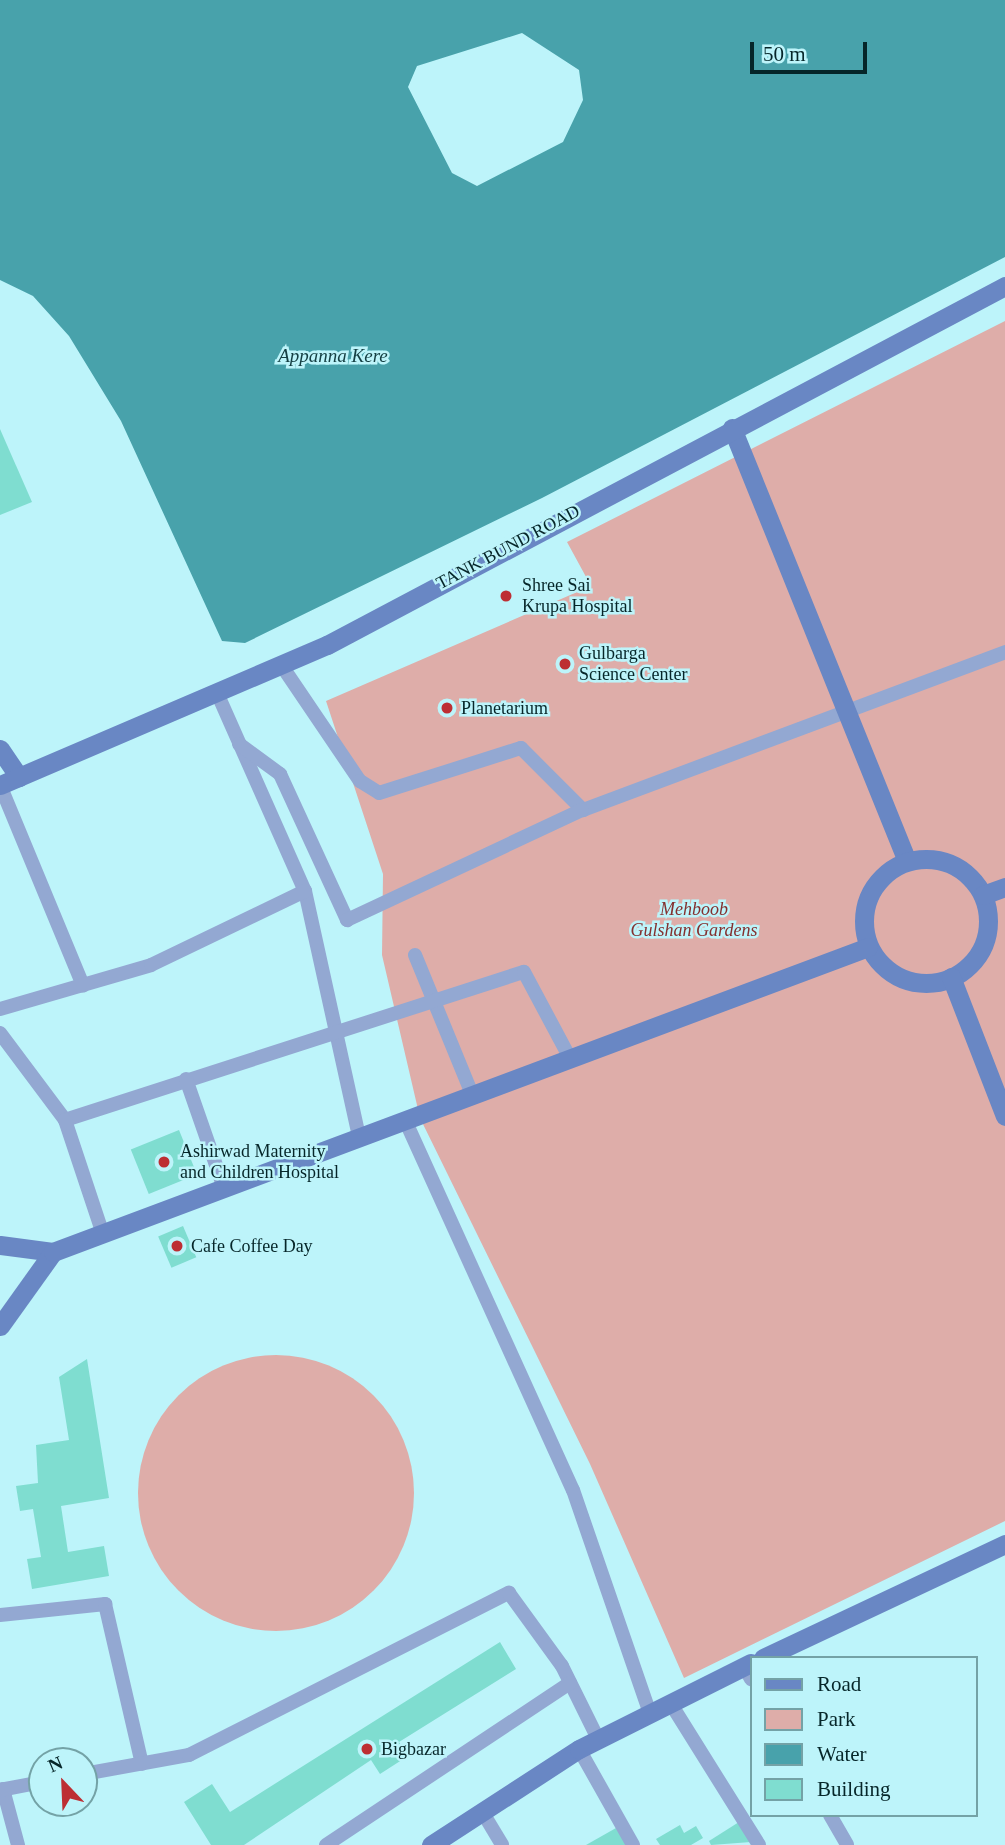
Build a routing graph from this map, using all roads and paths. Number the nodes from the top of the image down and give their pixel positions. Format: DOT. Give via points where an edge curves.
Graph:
graph roads {
  1 [pos="1005,286"];
  2 [pos="732,428"];
  3 [pos="1005,652"];
  4 [pos="282,666"];
  5 [pos="218,695"];
  6 [pos="847,714"];
  7 [pos="239,744"];
  8 [pos="0,749"];
  9 [pos="19,777"];
  10 [pos="0,785"];
  11 [pos="582,810"];
  12 [pos="907,861"];
  13 [pos="1005,887"];
  14 [pos="305,891"];
  15 [pos="983,895"];
  16 [pos="868,947"];
  17 [pos="415,955"];
  18 [pos="951,977"];
  19 [pos="83,985"];
  20 [pos="434,999"];
  21 [pos="0,1009"];
  22 [pos="337,1028"];
  23 [pos="0,1033"];
  24 [pos="570,1058"];
  25 [pos="186,1079"];
  26 [pos="472,1094"];
  27 [pos="1005,1116"];
  28 [pos="405,1119"];
  29 [pos="65,1121"];
  30 [pos="359,1137"];
  31 [pos="224,1188"];
  32 [pos="103,1234"];
  33 [pos="2,1241"];
  34 [pos="53,1252"];
  35 [pos="0,1326"];
  36 [pos="1005,1544"];
  37 [pos="0,1615"];
  38 [pos="767,1656"];
  39 [pos="749,1670"];
  40 [pos="570,1683"];
  41 [pos="671,1704"];
  42 [pos="650,1714"];
  43 [pos="598,1739"];
  44 [pos="579,1749"];
  45 [pos="142,1764"];
  46 [pos="98,1772"];
  47 [pos="28,1784"];
  48 [pos="1,1789"];
  49 [pos="483,1813"];
  50 [pos="831,1817"];
  51 [pos="18,1845"];
  52 [pos="326,1845"];
  53 [pos="431,1845"];
  54 [pos="502,1845"];
  55 [pos="633,1845"];
  56 [pos="759,1845"];
  57 [pos="847,1845"];
  1 -- 2 [label="street, TANK BUND ROAD"];
  2 -- 4 [label="street, TANK BUND ROAD"];
  2 -- 6 [label="street"];
  3 -- 6 [label="street"];
  4 -- 5 [label="street, TANK BUND ROAD"];
  4 -- 11 [label="street" via="360,781 379,793 521,748"];
  5 -- 7 [label="street"];
  5 -- 9 [label="street, TANK BUND ROAD"];
  6 -- 11 [label="street"];
  6 -- 12 [label="street"];
  7 -- 11 [label="street" via="281,776 347,919"];
  7 -- 14 [label="street"];
  8 -- 9 [label="street"];
  9 -- 10 [label="street, TANK BUND ROAD"];
  10 -- 19 [label="street"];
  12 -- 15 [label="street" via="936,859 958,866"];
  12 -- 16 [label="street" via="882,876 868,896 863,920"];
  13 -- 15 [label="street"];
  14 -- 19 [label="street" via="151,965"];
  14 -- 22 [label="street"];
  15 -- 18 [label="street" via="989,910 985,944 967,969"];
  16 -- 18 [label="street" via="885,969 913,983"];
  16 -- 24 [label="street"];
  17 -- 20 [label="street"];
  18 -- 27 [label="street"];
  19 -- 21 [label="street"];
  20 -- 22 [label="street"];
  20 -- 24 [label="street" via="527,972"];
  20 -- 26 [label="street"];
  22 -- 25 [label="street"];
  22 -- 30 [label="street"];
  23 -- 29 [label="street"];
  24 -- 26 [label="street"];
  25 -- 29 [label="street"];
  25 -- 31 [label="street"];
  26 -- 28 [label="street"];
  28 -- 30 [label="street"];
  28 -- 42 [label="street" via="573,1490"];
  29 -- 32 [label="street"];
  30 -- 31 [label="street"];
  31 -- 32 [label="street"];
  32 -- 34 [label="street"];
  33 -- 34 [label="street"];
  34 -- 35 [label="street"];
  36 -- 38 [label="street"];
  37 -- 45 [label="street" via="105,1604"];
  39 -- 41 [label="street"];
  40 -- 43 [label="street"];
  40 -- 45 [label="street" via="509,1593 190,1755"];
  40 -- 52 [label="street"];
  41 -- 42 [label="street"];
  41 -- 56 [label="street"];
  42 -- 43 [label="street"];
  43 -- 44 [label="street"];
  44 -- 49 [label="street"];
  44 -- 55 [label="street"];
  45 -- 46 [label="street"];
  47 -- 48 [label="street"];
  48 -- 51 [label="street"];
  49 -- 53 [label="street"];
  49 -- 54 [label="street"];
  50 -- 57 [label="street"];
}
